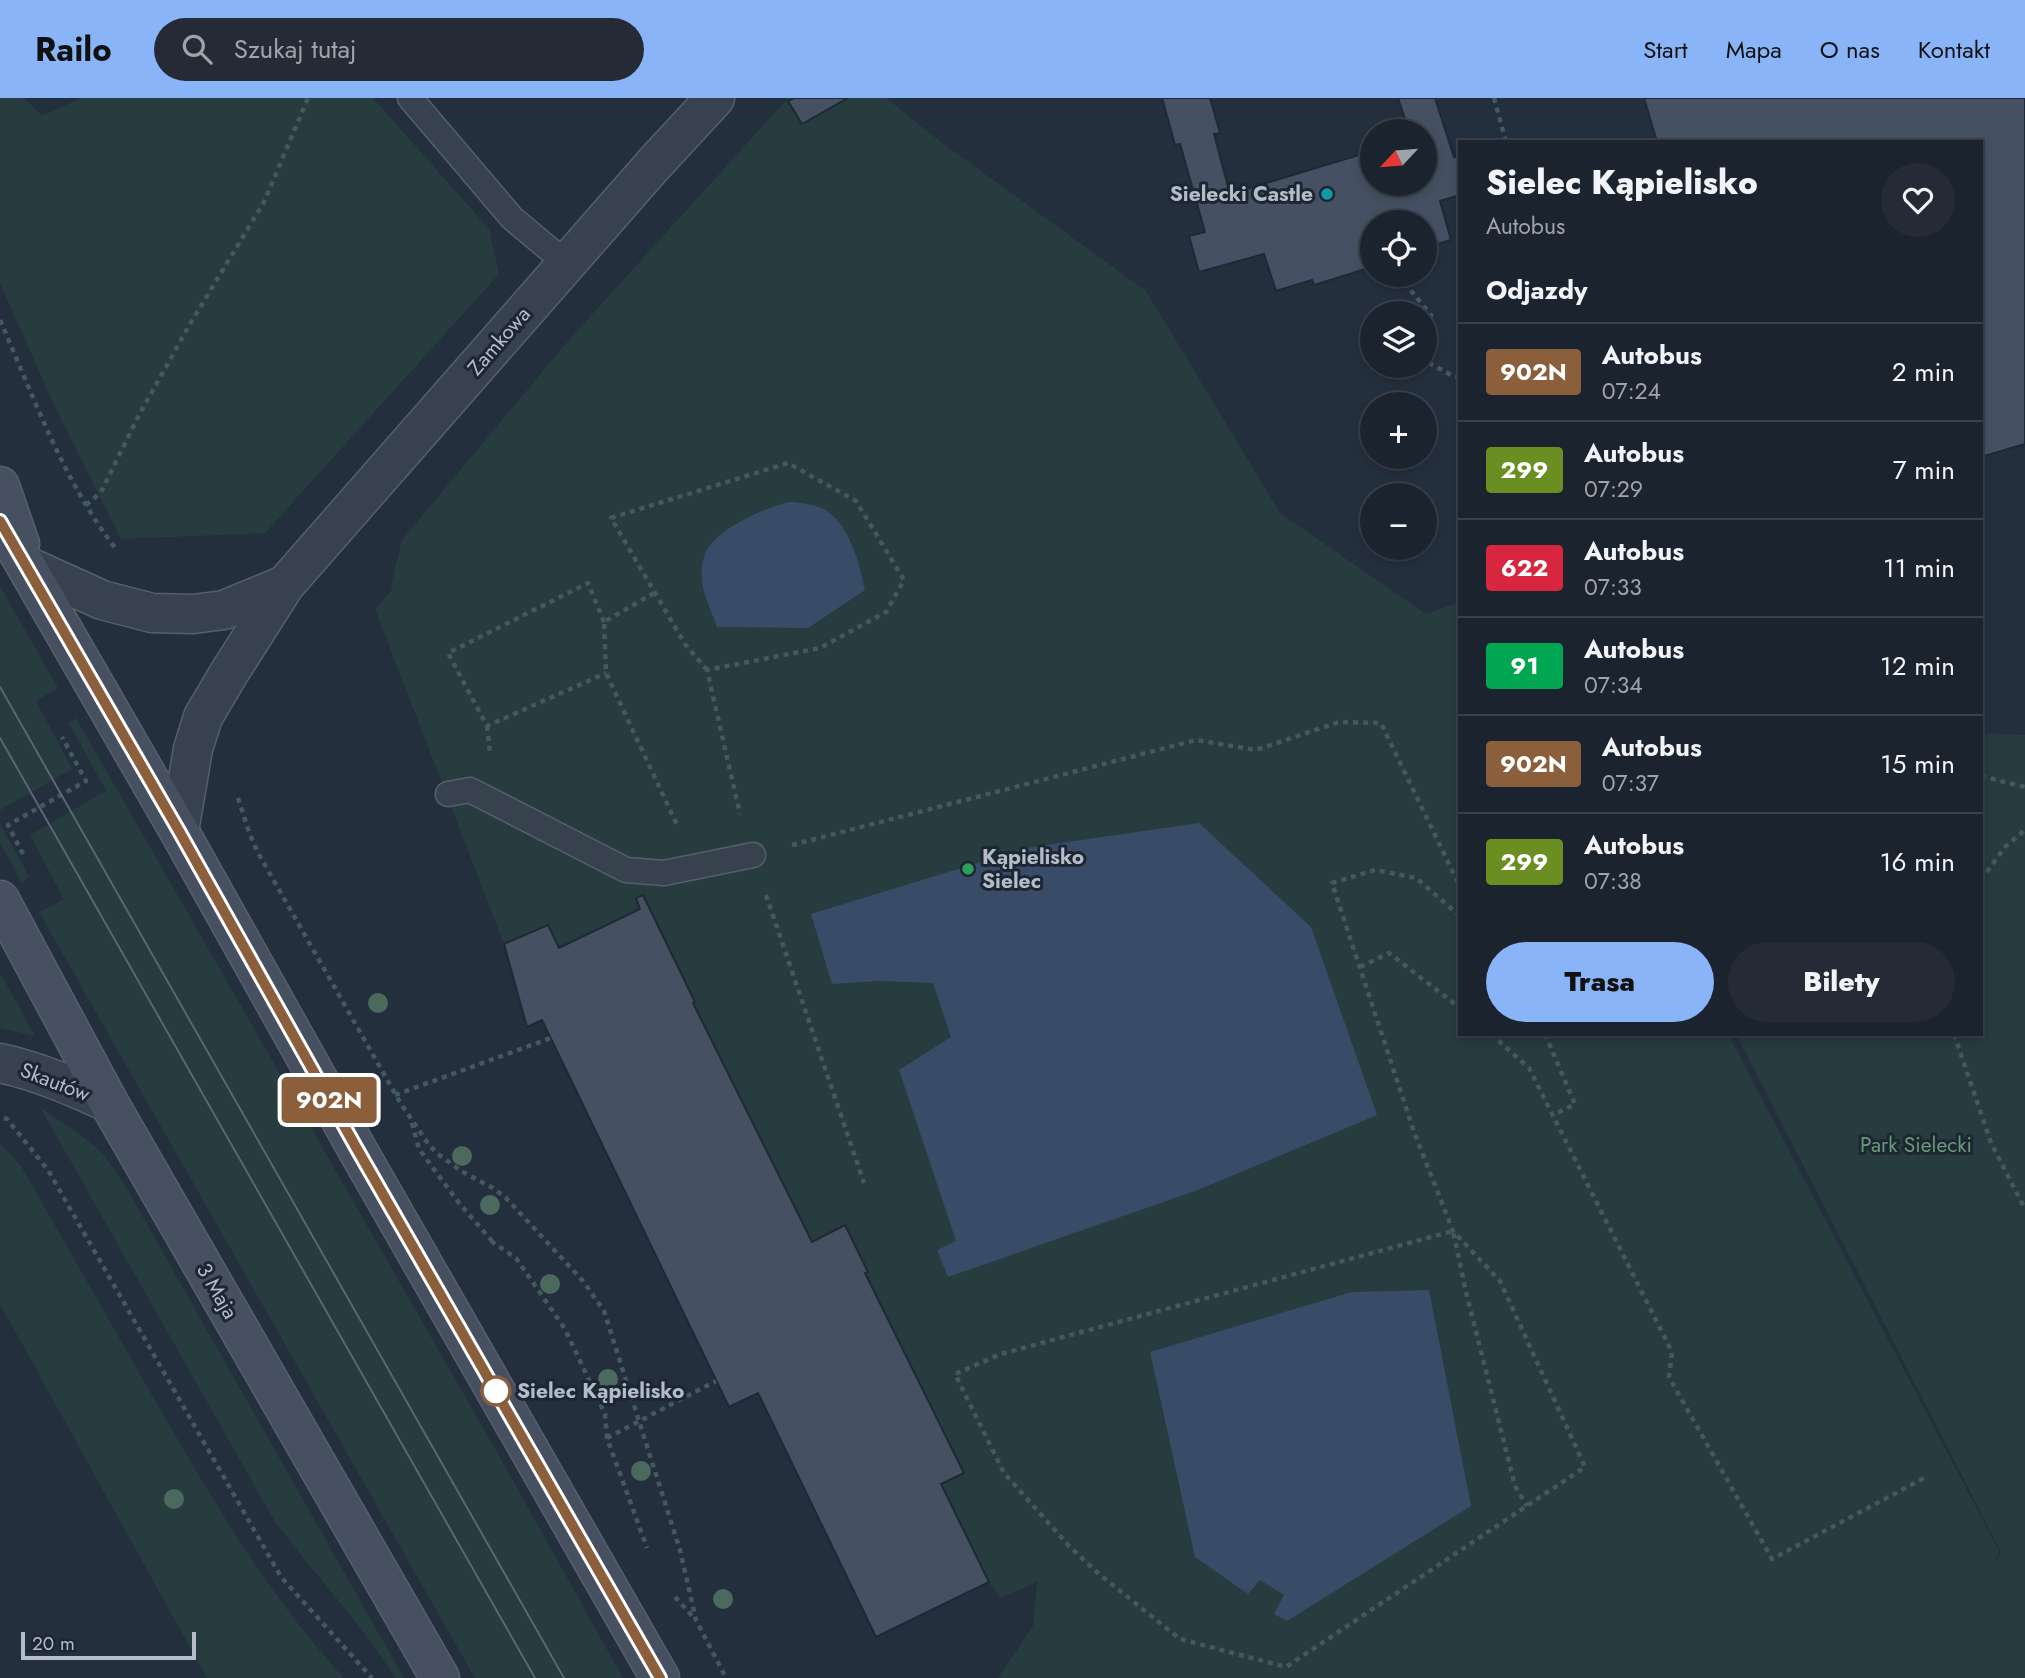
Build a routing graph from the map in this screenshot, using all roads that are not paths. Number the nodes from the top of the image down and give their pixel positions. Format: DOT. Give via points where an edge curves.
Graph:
graph roads {
  1 [pos="410,98"];
  2 [pos="715,98"];
  3 [pos="567,264"];
  4 [pos="0,485"];
  5 [pos="0,521"];
  6 [pos="27,566"];
  7 [pos="285,585"];
  8 [pos="448,794"];
  9 [pos="179,831"];
  10 [pos="753,855"];
  11 [pos="0,900"];
  12 [pos="0,1063"];
  13 [pos="109,1103"];
  14 [pos="440,1678"];
  15 [pos="660,1678"];
  1 -- 3 [label="lane" via="512,218"];
  2 -- 3 [label="street, Zamkowa"];
  3 -- 7 [label="street, Zamkowa"];
  4 -- 6 [label="main road"];
  5 -- 6 [label="main road"];
  6 -- 7 [label="street, Zamkowa" via="102,600 152,613 224,610"];
  6 -- 9 [label="main road"];
  7 -- 9 [label="street, Zamkowa" via="203,717"];
  8 -- 10 [label="lane" via="470,790 626,870 664,873"];
  9 -- 15 [label="main road"];
  11 -- 13 [label="main road, 3 Maja"];
  12 -- 13 [label="street, Skautów" via="68,1084"];
  13 -- 14 [label="main road, 3 Maja"];
}
